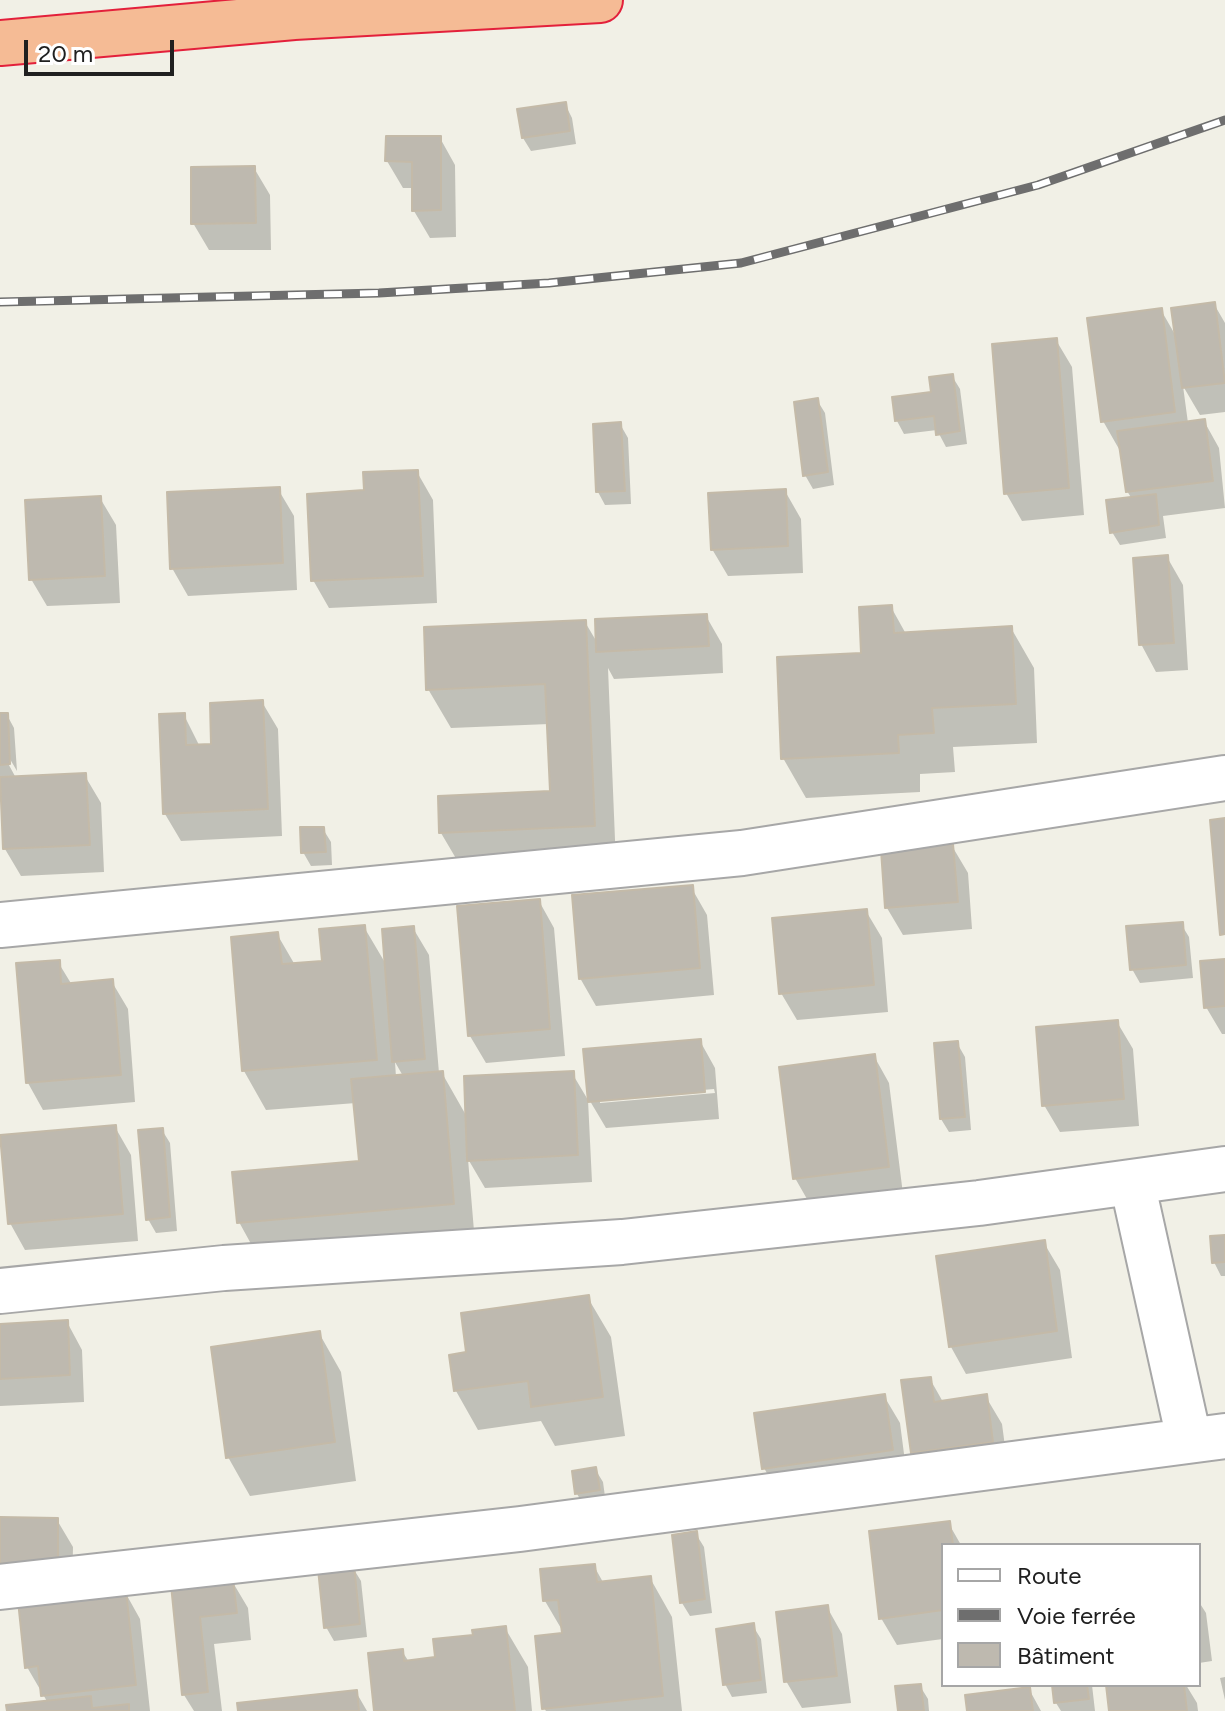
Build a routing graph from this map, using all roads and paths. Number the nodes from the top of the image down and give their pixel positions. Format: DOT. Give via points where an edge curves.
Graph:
graph roads {
  1 [pos="600,0"];
  2 [pos="0,43"];
  3 [pos="1225,778"];
  4 [pos="0,925"];
  5 [pos="1225,1169"];
  6 [pos="1132,1182"];
  7 [pos="0,1291"];
  8 [pos="1207,1437"];
  9 [pos="0,1587"];
  1 -- 2 [label="highway" via="294,17"];
  3 -- 4 [label="street" via="742,853"];
  5 -- 6 [label="street"];
  6 -- 7 [label="street" via="622,1242 224,1268"];
  6 -- 8 [label="street"];
  8 -- 9 [label="street" via="520,1529"];
}
